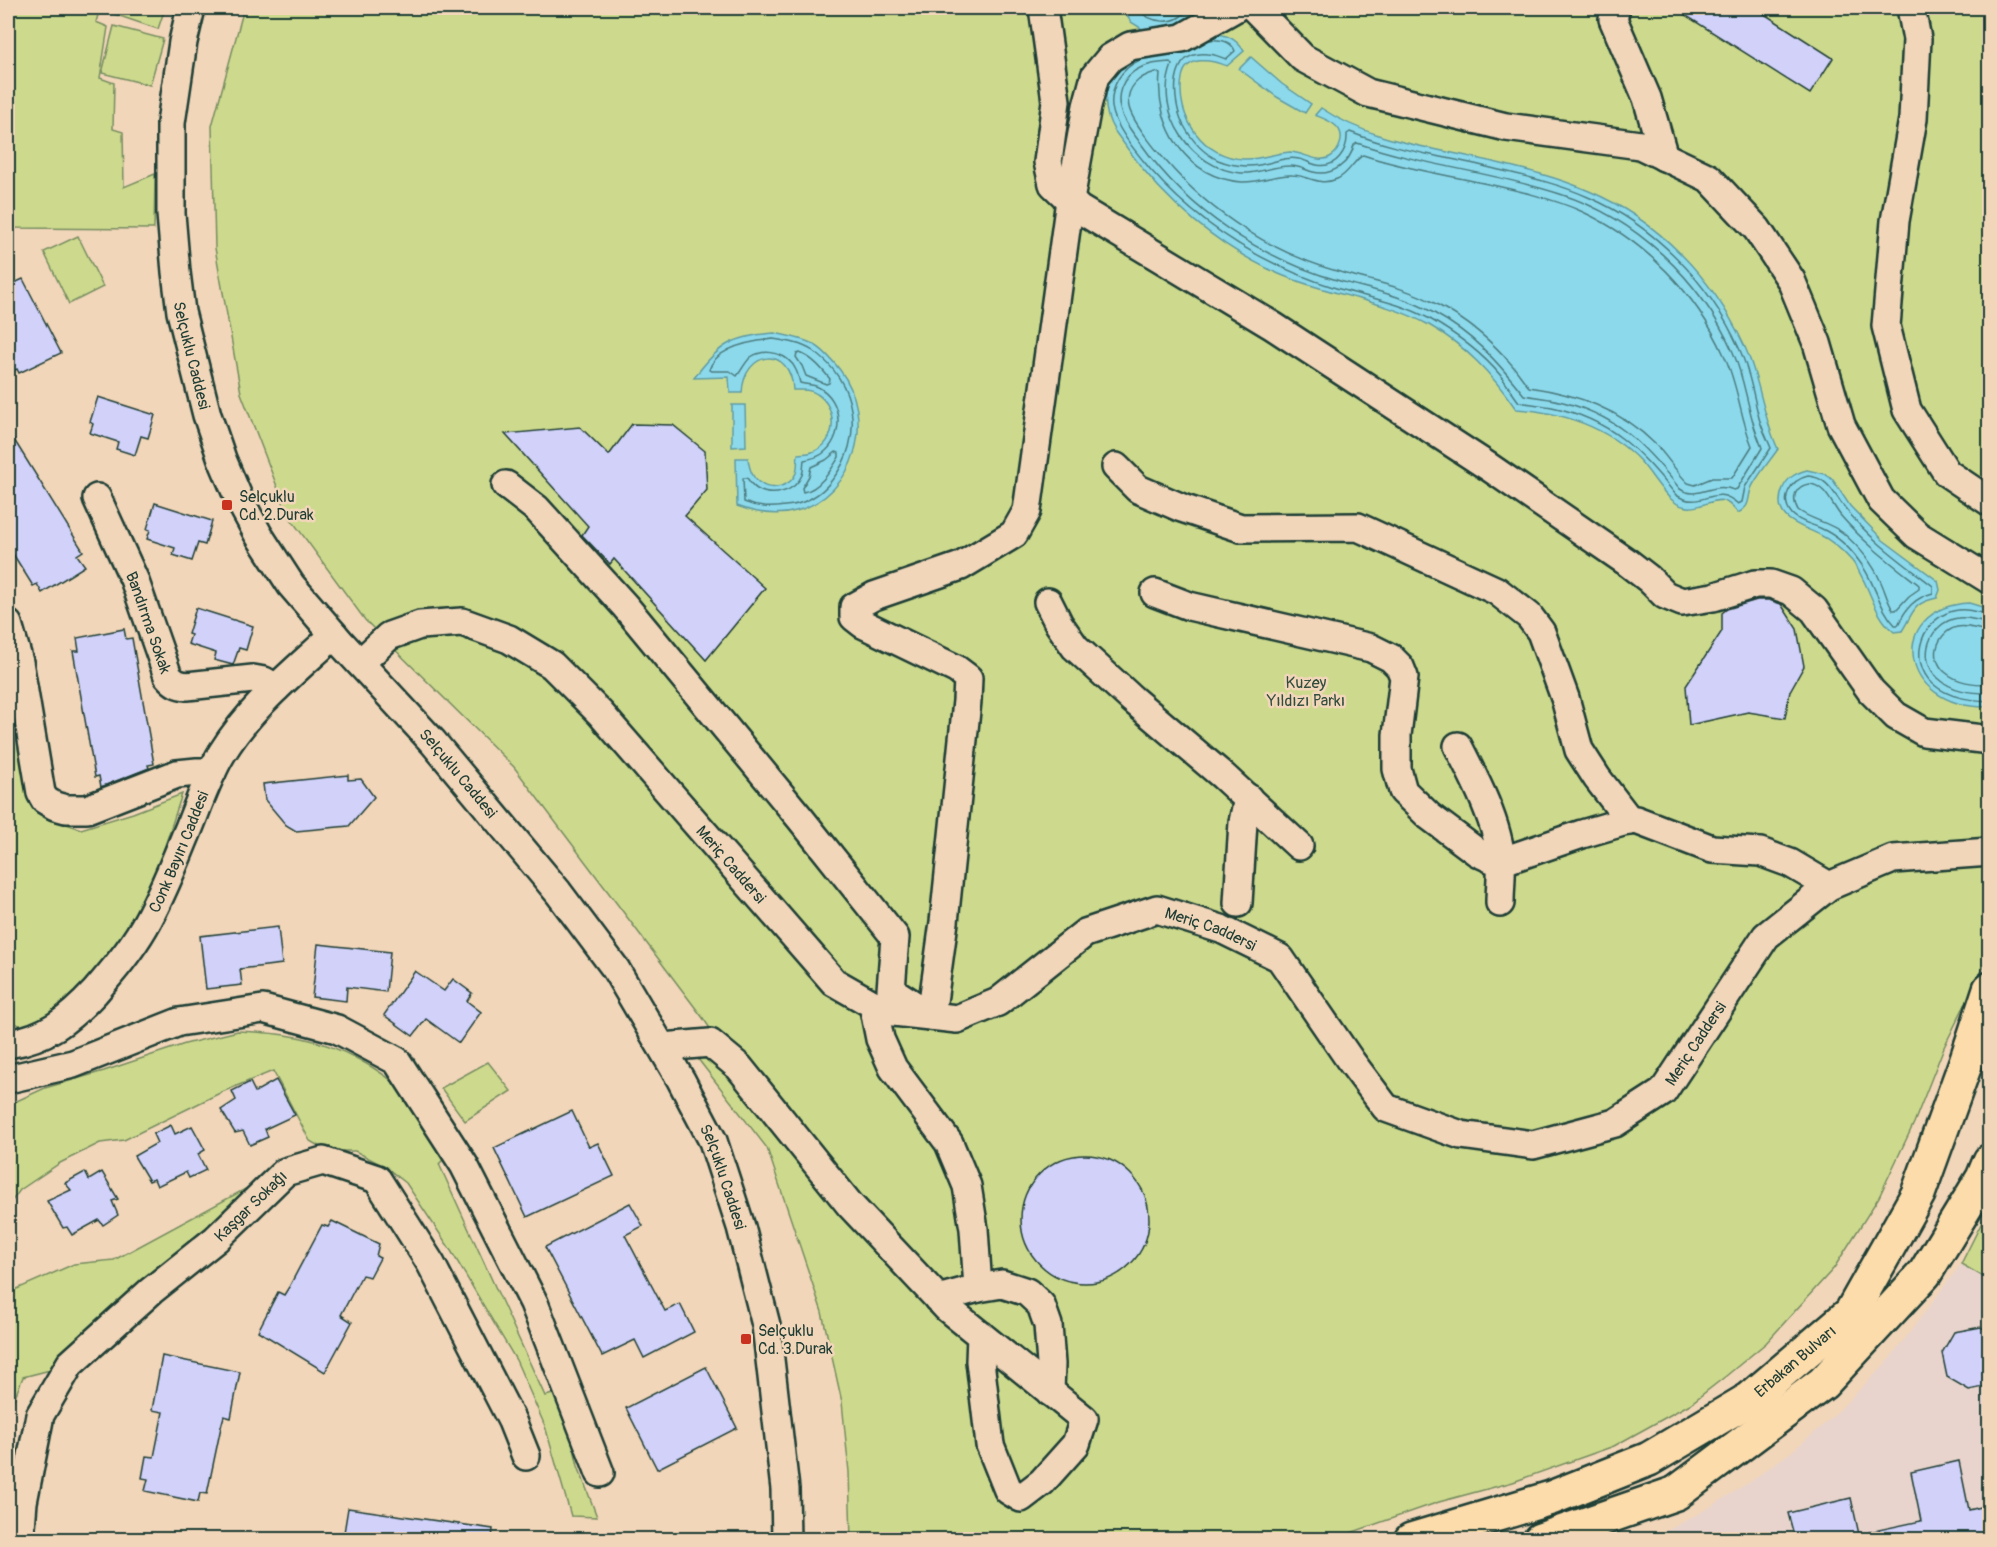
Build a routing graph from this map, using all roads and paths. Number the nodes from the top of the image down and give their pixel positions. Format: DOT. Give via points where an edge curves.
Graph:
graph roads {
  1 [pos="191,8"];
  2 [pos="1043,8"];
  3 [pos="1235,8"];
  4 [pos="1254,8"];
  5 [pos="1616,8"];
  6 [pos="1911,8"];
  7 [pos="1665,157"];
  8 [pos="1070,200"];
  9 [pos="1116,467"];
  10 [pos="506,486"];
  11 [pos="97,498"];
  12 [pos="1989,502"];
  13 [pos="1989,580"];
  14 [pos="1155,593"];
  15 [pos="1048,602"];
  16 [pos="8,624"];
  17 [pos="334,635"];
  18 [pos="360,663"];
  19 [pos="276,688"];
  20 [pos="1989,740"];
  21 [pos="1458,746"];
  22 [pos="212,772"];
  23 [pos="1248,798"];
  24 [pos="1630,821"];
  25 [pos="1299,846"];
  26 [pos="1989,852"];
  27 [pos="1501,860"];
  28 [pos="1829,886"];
  29 [pos="1238,903"];
  30 [pos="1500,903"];
  31 [pos="1989,988"];
  32 [pos="873,1004"];
  33 [pos="931,1016"];
  34 [pos="8,1044"];
  35 [pos="663,1047"];
  36 [pos="8,1079"];
  37 [pos="1989,1161"];
  38 [pos="978,1288"];
  39 [pos="938,1299"];
  40 [pos="981,1335"];
  41 [pos="1050,1392"];
  42 [pos="526,1456"];
  43 [pos="600,1473"];
  44 [pos="20,1539"];
  45 [pos="786,1539"];
  46 [pos="1411,1539"];
  47 [pos="1540,1539"];
  1 -- 17 [label="street, Selçuklu Caddesi" via="170,142 171,214 181,312 207,415 240,499 291,585"];
  2 -- 8 [label="street" via="1056,101 1048,162 1053,184"];
  3 -- 8 [label="street" via="1182,38 1130,46 1110,58 1095,76"];
  4 -- 7 [label="street" via="1303,58 1368,93 1506,127 1640,145"];
  5 -- 7 [label="street" via="1613,19 1647,99"];
  6 -- 12 [label="street" via="1917,39 1913,118 1895,221 1886,326 1906,410 1947,473"];
  7 -- 13 [label="street" via="1709,178 1757,229 1791,280 1817,343 1841,425 1881,500 1917,536"];
  8 -- 20 [label="street" via="1489,467 1627,562 1665,595 1682,602 1755,584 1771,584 1791,591 1814,610 1871,691 1896,716 1924,732"];
  8 -- 33 [label="street" via="1027,511 1014,534 961,566 874,596 854,607 854,617 863,624 968,678"];
  9 -- 24 [label="street" via="1138,489 1241,528 1358,527 1497,591 1529,616 1541,632 1579,750"];
  10 -- 33 [label="street" via="537,508 625,606 800,818 895,938 891,990"];
  11 -- 19 [label="street, Bandırma Sokak" via="134,579 173,682 187,686 253,679"];
  14 -- 27 [label="street" via="1189,606 1371,648 1390,658 1404,677 1397,735 1397,769 1403,791 1478,852"];
  15 -- 23 [label="street" via="1075,647"];
  16 -- 22 [label="street" via="45,800 66,809 87,809 177,774"];
  17 -- 18 [label="street, Selçuklu Caddesi"];
  17 -- 19 [label="street, Conk Bayırı Caddesi"];
  18 -- 32 [label="street, Meriç Caddersi" via="389,636 420,625 462,622 509,639 552,665 600,713 834,982"];
  18 -- 35 [label="street, Selçuklu Caddesi" via="433,742 558,892 615,968"];
  19 -- 22 [label="street, Conk Bayırı Caddesi" via="234,735"];
  21 -- 27 [label="street" via="1480,787"];
  22 -- 34 [label="street, Conk Bayırı Caddesi" via="159,897 129,951 68,1018 48,1032"];
  23 -- 25 [label="street"];
  23 -- 29 [label="street"];
  24 -- 27 [label="street"];
  24 -- 28 [label="street" via="1712,849 1760,852 1790,863"];
  26 -- 28 [label="street, Meriç Caddersi" via="1893,860"];
  27 -- 30 [label="street"];
  28 -- 33 [label="street, Meriç Caddersi" via="1766,936 1663,1092 1615,1123 1533,1145 1461,1135 1386,1108 1280,958 1221,929 1157,909 1085,933 998,1002 957,1019"];
  31 -- 46 [label="highway, Erbakan Bulvarı" via="1918,1194 1851,1312 1750,1399 1649,1459 1551,1498"];
  32 -- 33 [label="street, Meriç Caddersi" via="885,1011"];
  32 -- 38 [label="street" via="880,1039 893,1068 949,1143 967,1186"];
  35 -- 39 [label="street" via="710,1043 739,1067 850,1205"];
  35 -- 45 [label="street, Selçuklu Caddesi" via="713,1141 756,1283 766,1325 784,1478"];
  36 -- 43 [label="street" via="73,1064 179,1022 263,1009 337,1029 397,1061 464,1165 534,1303"];
  37 -- 47 [label="highway, Erbakan Bulvarı" via="1983,1178 1925,1274 1823,1383 1676,1492"];
  38 -- 39 [label="street"];
  38 -- 41 [label="street" via="1002,1284 1027,1292 1041,1305 1048,1325"];
  39 -- 40 [label="street"];
  40 -- 41 [label="street"];
  40 -- 41 [label="street" via="980,1361 990,1445 1008,1490 1021,1498 1042,1482 1076,1444 1084,1419"];
  42 -- 44 [label="street, Kaşgar Sokağı" via="431,1264 377,1179 323,1161 285,1172 216,1239 70,1364 40,1414"];
}
